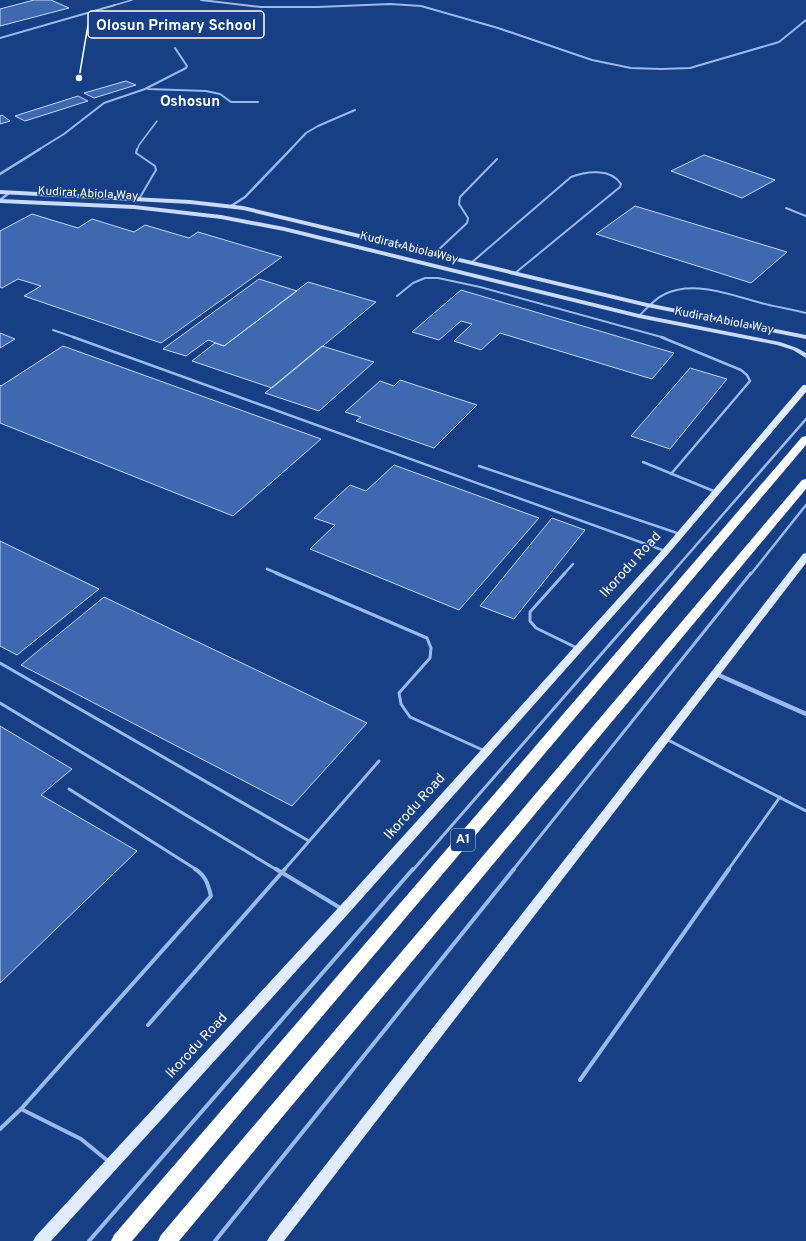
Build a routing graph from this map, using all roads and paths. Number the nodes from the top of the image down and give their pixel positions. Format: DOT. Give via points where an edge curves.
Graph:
graph roads {
  1 [pos="132,0"];
  2 [pos="201,0"];
  3 [pos="115,5"];
  4 [pos="806,20"];
  5 [pos="0,38"];
  6 [pos="175,48"];
  7 [pos="145,89"];
  8 [pos="258,102"];
  9 [pos="355,110"];
  10 [pos="157,121"];
  11 [pos="497,159"];
  12 [pos="0,174"];
  13 [pos="0,192"];
  14 [pos="10,193"];
  15 [pos="139,199"];
  16 [pos="0,200"];
  17 [pos="231,206"];
  18 [pos="786,208"];
  19 [pos="806,216"];
  20 [pos="434,254"];
  21 [pos="471,263"];
  22 [pos="514,274"];
  23 [pos="397,296"];
  24 [pos="647,306"];
  25 [pos="806,313"];
  26 [pos="640,316"];
  27 [pos="53,330"];
  28 [pos="806,337"];
  29 [pos="806,356"];
  30 [pos="806,387"];
  31 [pos="806,419"];
  32 [pos="806,439"];
  33 [pos="643,462"];
  34 [pos="479,466"];
  35 [pos="671,474"];
  36 [pos="806,482"];
  37 [pos="716,492"];
  38 [pos="806,506"];
  39 [pos="680,534"];
  40 [pos="666,551"];
  41 [pos="806,556"];
  42 [pos="573,564"];
  43 [pos="267,569"];
  44 [pos="579,649"];
  45 [pos="0,663"];
  46 [pos="716,674"];
  47 [pos="0,703"];
  48 [pos="806,714"];
  49 [pos="666,739"];
  50 [pos="486,751"];
  51 [pos="379,760"];
  52 [pos="69,789"];
  53 [pos="780,797"];
  54 [pos="806,811"];
  55 [pos="309,841"];
  56 [pos="282,873"];
  57 [pos="344,910"];
  58 [pos="148,1025"];
  59 [pos="580,1080"];
  60 [pos="22,1109"];
  61 [pos="0,1129"];
  62 [pos="111,1164"];
  63 [pos="41,1241"];
  64 [pos="89,1241"];
  65 [pos="120,1241"];
  66 [pos="167,1241"];
  67 [pos="214,1241"];
  68 [pos="274,1241"];
  1 -- 3 [label="lane"];
  2 -- 4 [label="street" via="261,7 390,4 421,6 498,28 592,60 631,68 661,70 690,68 779,42"];
  3 -- 5 [label="street"];
  6 -- 7 [label="street" via="186,68"];
  7 -- 8 [label="street" via="206,91 220,94 231,102"];
  7 -- 12 [label="street" via="104,103 64,134"];
  9 -- 17 [label="street" via="306,133 246,197"];
  10 -- 15 [label="lane" via="136,153 155,166 156,170"];
  11 -- 20 [label="lane" via="460,197 460,204 468,218 467,223"];
  13 -- 14 [label="main road, Kudirat Abiola Way"];
  14 -- 15 [label="main road, Kudirat Abiola Way"];
  14 -- 16 [label="street"];
  15 -- 17 [label="main road, Kudirat Abiola Way"];
  16 -- 26 [label="main road, Kudirat Abiola Way" via="134,207 221,217 284,229"];
  17 -- 20 [label="main road, Kudirat Abiola Way"];
  18 -- 19 [label="lane"];
  20 -- 21 [label="main road, Kudirat Abiola Way"];
  21 -- 22 [label="main road, Kudirat Abiola Way"];
  21 -- 22 [label="lane" via="571,177 598,171 618,179 622,184 620,187"];
  22 -- 24 [label="main road, Kudirat Abiola Way"];
  23 -- 35 [label="lane" via="413,283 425,278 438,278 480,287 668,340 741,370 750,381"];
  24 -- 25 [label="lane" via="673,291 691,288 732,294"];
  24 -- 26 [label="lane"];
  24 -- 28 [label="main road, Kudirat Abiola Way"];
  26 -- 29 [label="main road, Kudirat Abiola Way" via="778,343 796,349"];
  27 -- 40 [label="lane"];
  30 -- 37 [label="main road, Ikorodu Road"];
  31 -- 64 [label="lane"];
  32 -- 65 [label="highway, A1"];
  33 -- 35 [label="lane"];
  34 -- 39 [label="lane"];
  35 -- 37 [label="lane"];
  36 -- 66 [label="highway, A1"];
  37 -- 39 [label="main road, Ikorodu Road"];
  38 -- 67 [label="lane"];
  39 -- 40 [label="main road, Ikorodu Road"];
  40 -- 44 [label="main road, Ikorodu Road"];
  41 -- 46 [label="main road"];
  42 -- 44 [label="lane" via="530,612 530,621 536,628"];
  43 -- 50 [label="lane" via="427,638 431,648 430,658 399,693 401,704 410,717"];
  44 -- 50 [label="main road, Ikorodu Road"];
  45 -- 55 [label="lane"];
  46 -- 48 [label="street"];
  46 -- 49 [label="main road"];
  47 -- 56 [label="lane"];
  49 -- 53 [label="lane"];
  49 -- 68 [label="main road"];
  50 -- 57 [label="main road, Ikorodu Road"];
  51 -- 55 [label="lane"];
  52 -- 60 [label="lane" via="203,874 210,896"];
  53 -- 54 [label="lane"];
  53 -- 59 [label="lane"];
  55 -- 56 [label="lane"];
  56 -- 57 [label="lane"];
  56 -- 58 [label="lane"];
  57 -- 62 [label="main road, Ikorodu Road"];
  60 -- 61 [label="lane"];
  60 -- 62 [label="lane" via="81,1139"];
  62 -- 63 [label="main road, Ikorodu Road"];
}
